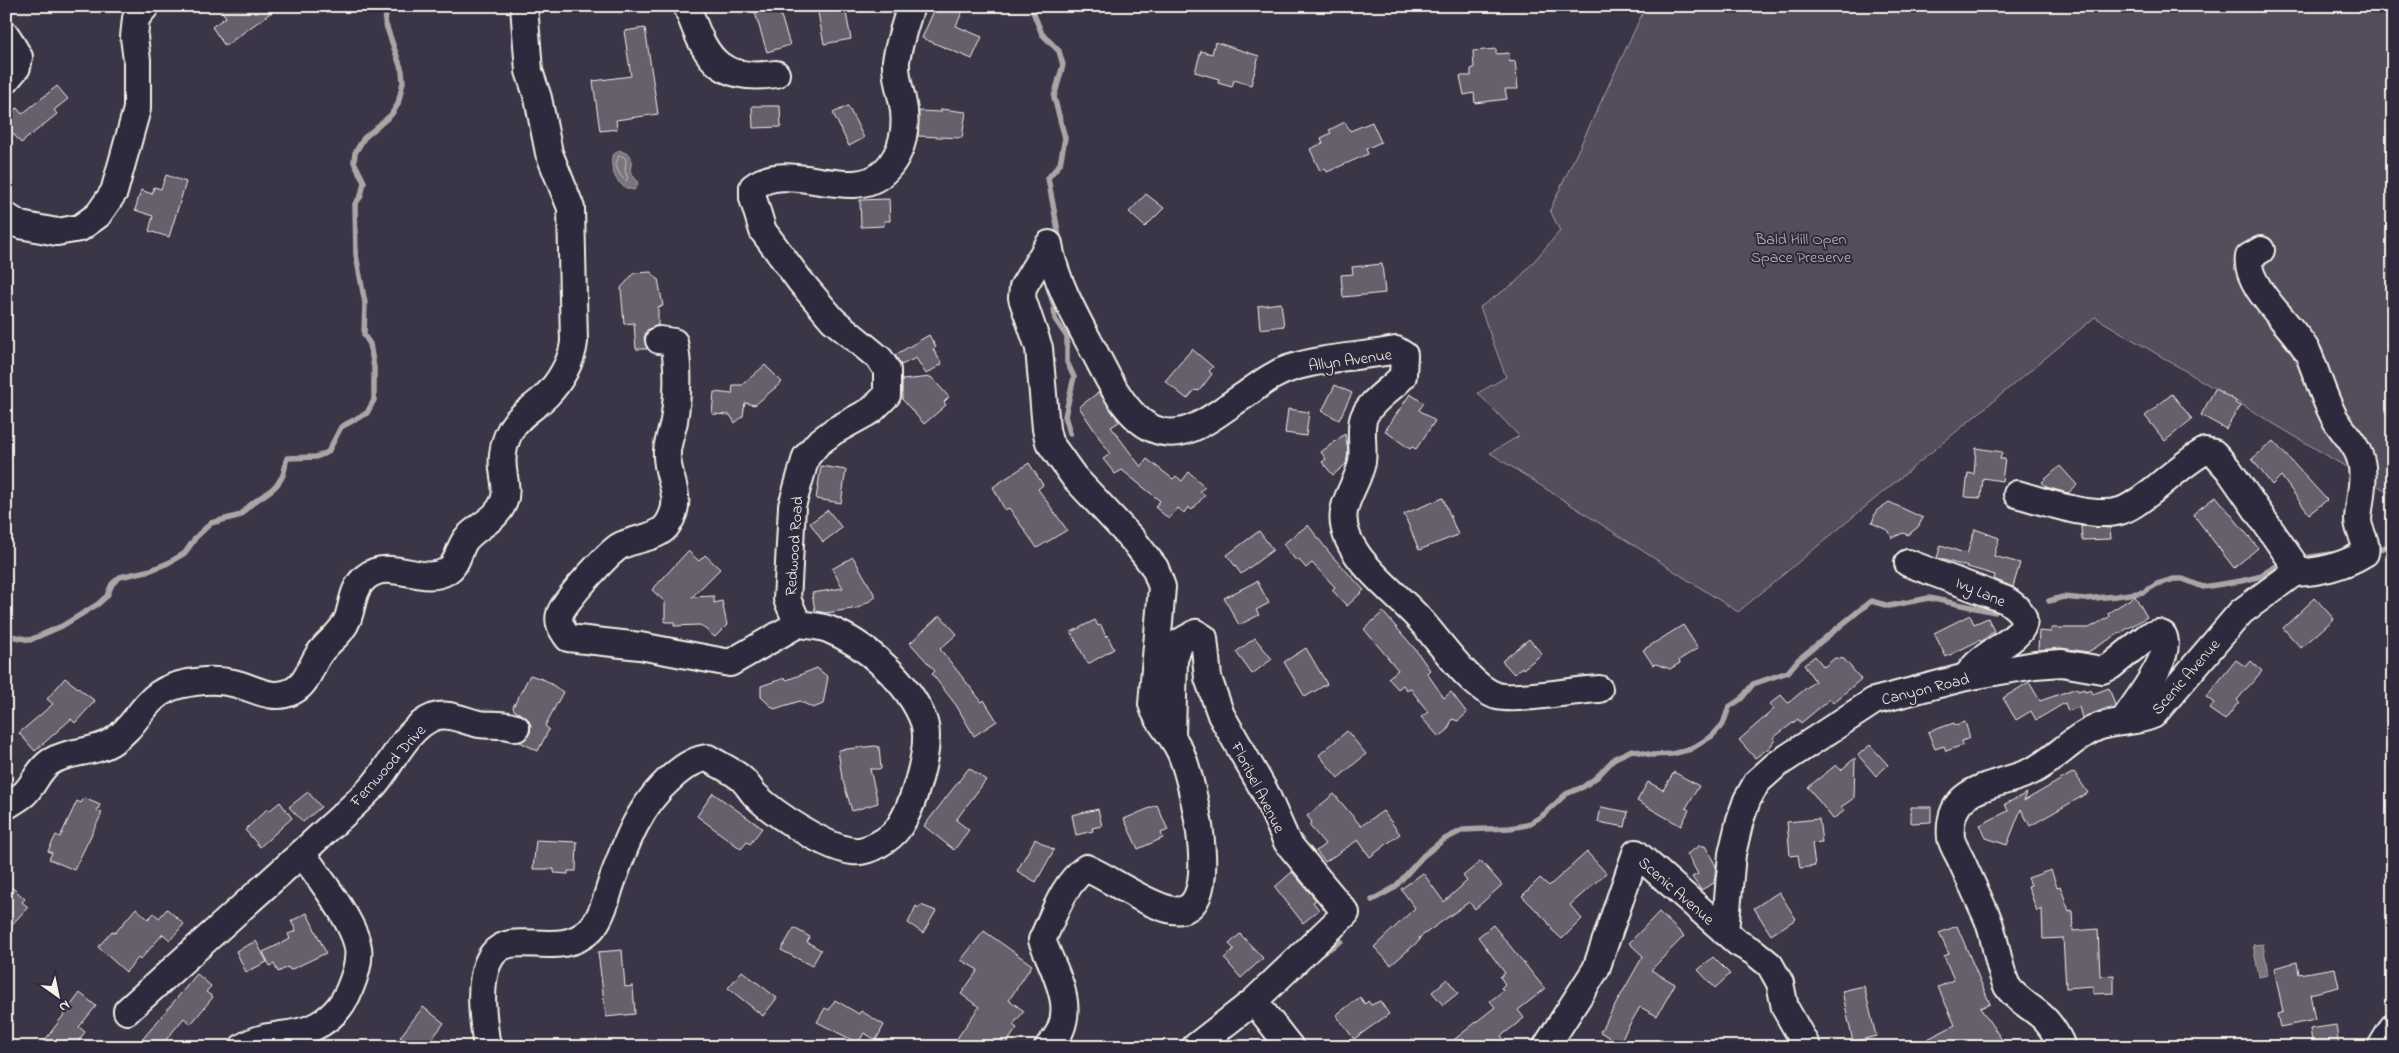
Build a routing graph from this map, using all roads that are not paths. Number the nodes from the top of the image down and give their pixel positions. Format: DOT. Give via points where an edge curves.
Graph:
graph roads {
  1 [pos="146,6"];
  2 [pos="524,6"];
  3 [pos="687,6"];
  4 [pos="911,6"];
  5 [pos="6,36"];
  6 [pos="776,74"];
  7 [pos="6,80"];
  8 [pos="6,216"];
  9 [pos="2261,250"];
  10 [pos="1035,267"];
  11 [pos="659,340"];
  12 [pos="2017,494"];
  13 [pos="1908,563"];
  14 [pos="2294,573"];
  15 [pos="798,624"];
  16 [pos="1966,677"];
  17 [pos="1599,688"];
  18 [pos="2124,720"];
  19 [pos="516,728"];
  20 [pos="1172,734"];
  21 [pos="6,806"];
  22 [pos="302,853"];
  23 [pos="1725,932"];
  24 [pos="1254,1000"];
  25 [pos="128,1011"];
  26 [pos="2393,1027"];
  27 [pos="243,1047"];
  28 [pos="487,1047"];
  29 [pos="1048,1047"];
  30 [pos="1195,1047"];
  31 [pos="1290,1047"];
  32 [pos="1546,1047"];
  33 [pos="1807,1047"];
  34 [pos="2062,1047"];
  35 [pos="2381,1047"];
  1 -- 8 [label="street" via="136,18 134,37 137,109 114,192 98,216 80,228 57,232 20,225"];
  2 -- 21 [label="street" via="529,71 549,154 571,208 574,342 573,352 558,383 510,431 504,447 506,492 500,509 466,539 456,562 442,573 434,575 388,569 367,576 354,594 337,637 320,653 303,683 294,690 285,694 258,693 218,680 177,685 164,690 145,704 125,732 114,741 92,751 68,754 50,762 24,794"];
  3 -- 6 [label="street" via="701,45 712,60 731,71 756,77"];
  4 -- 15 [label="street, Redwood Road" via="896,62 903,102 903,143 896,159 882,174 866,182 831,184 785,176 764,179 753,187 763,231 789,267 833,320 880,359 887,370 887,395 872,410 826,437 806,458 792,506 787,599"];
  5 -- 7 [label="street" via="19,57 17,67"];
  9 -- 14 [label="street" via="2249,257 2248,267 2264,296 2307,352 2335,419 2360,456 2358,521 2367,547 2365,553 2333,567"];
  10 -- 17 [label="street, Allyn Avenue" via="1049,244 1050,256 1063,290 1107,378 1136,419 1157,431 1175,433 1196,426 1269,378 1290,368 1396,350 1404,355 1404,376 1366,411 1363,420 1362,463 1343,519 1351,546 1374,574 1422,621 1452,659 1487,691 1512,697"];
  10 -- 20 [label="street, Floribel Avenue" via="1023,287 1022,298 1040,348 1049,442 1074,477 1155,568 1162,587 1152,704 1155,714"];
  11 -- 15 [label="street" via="674,342 678,362 674,420 667,452 676,507 667,526 619,546 577,589 560,614 560,627 568,638 640,646 730,663"];
  12 -- 14 [label="street" via="2082,510 2120,511 2138,501 2194,457 2205,451 2214,453 2285,548 2294,564"];
  13 -- 16 [label="street, Ivy Lane" via="2006,600 2024,615 2024,624 2018,634 1979,662"];
  14 -- 18 [label="street, Scenic Avenue" via="2241,612 2153,715"];
  15 -- 28 [label="street" via="826,629 868,651 891,672 924,722 925,763 898,828 867,850 854,852 789,821 755,795 742,780 708,758 693,762 666,782 641,813 628,837 602,911 591,928 578,939 564,944 520,942 505,945 494,952 488,962 482,1009"];
  16 -- 18 [label="street, Canyon Road" via="2034,664 2062,663 2102,670 2148,636 2158,633 2165,640 2162,660"];
  16 -- 23 [label="street, Canyon Road" via="1874,701 1776,765 1757,782 1747,800 1732,854"];
  18 -- 34 [label="street, Scenic Avenue" via="2099,726 2075,739 2032,771 1968,794 1957,804 1953,819 1951,839 1988,919 2008,986 2038,1012"];
  19 -- 22 [label="street, Fernwood Drive" via="504,723 479,724 450,715 423,723 372,786"];
  20 -- 24 [label="street, Floribel Avenue" via="1174,660 1180,642 1196,633 1204,638 1208,678 1221,715 1265,792 1287,842 1346,913"];
  20 -- 29 [label="street, Floribel Avenue" via="1191,782 1200,826 1202,882 1199,895 1193,905 1185,909 1169,909 1086,868 1076,875 1042,940 1063,989 1065,1002 1059,1029"];
  22 -- 25 [label="street, Fernwood Drive"];
  22 -- 27 [label="street" via="353,930 358,948 352,984 345,1002 329,1018 298,1033 256,1039"];
  23 -- 32 [label="street, Scenic Avenue" via="1636,853 1596,969"];
  23 -- 33 [label="street, Scenic Avenue" via="1770,965 1780,984 1785,1008"];
  24 -- 30 [label="street, Floribel Avenue"];
  24 -- 31 [label="street"];
  26 -- 35 [label="street"];
}
